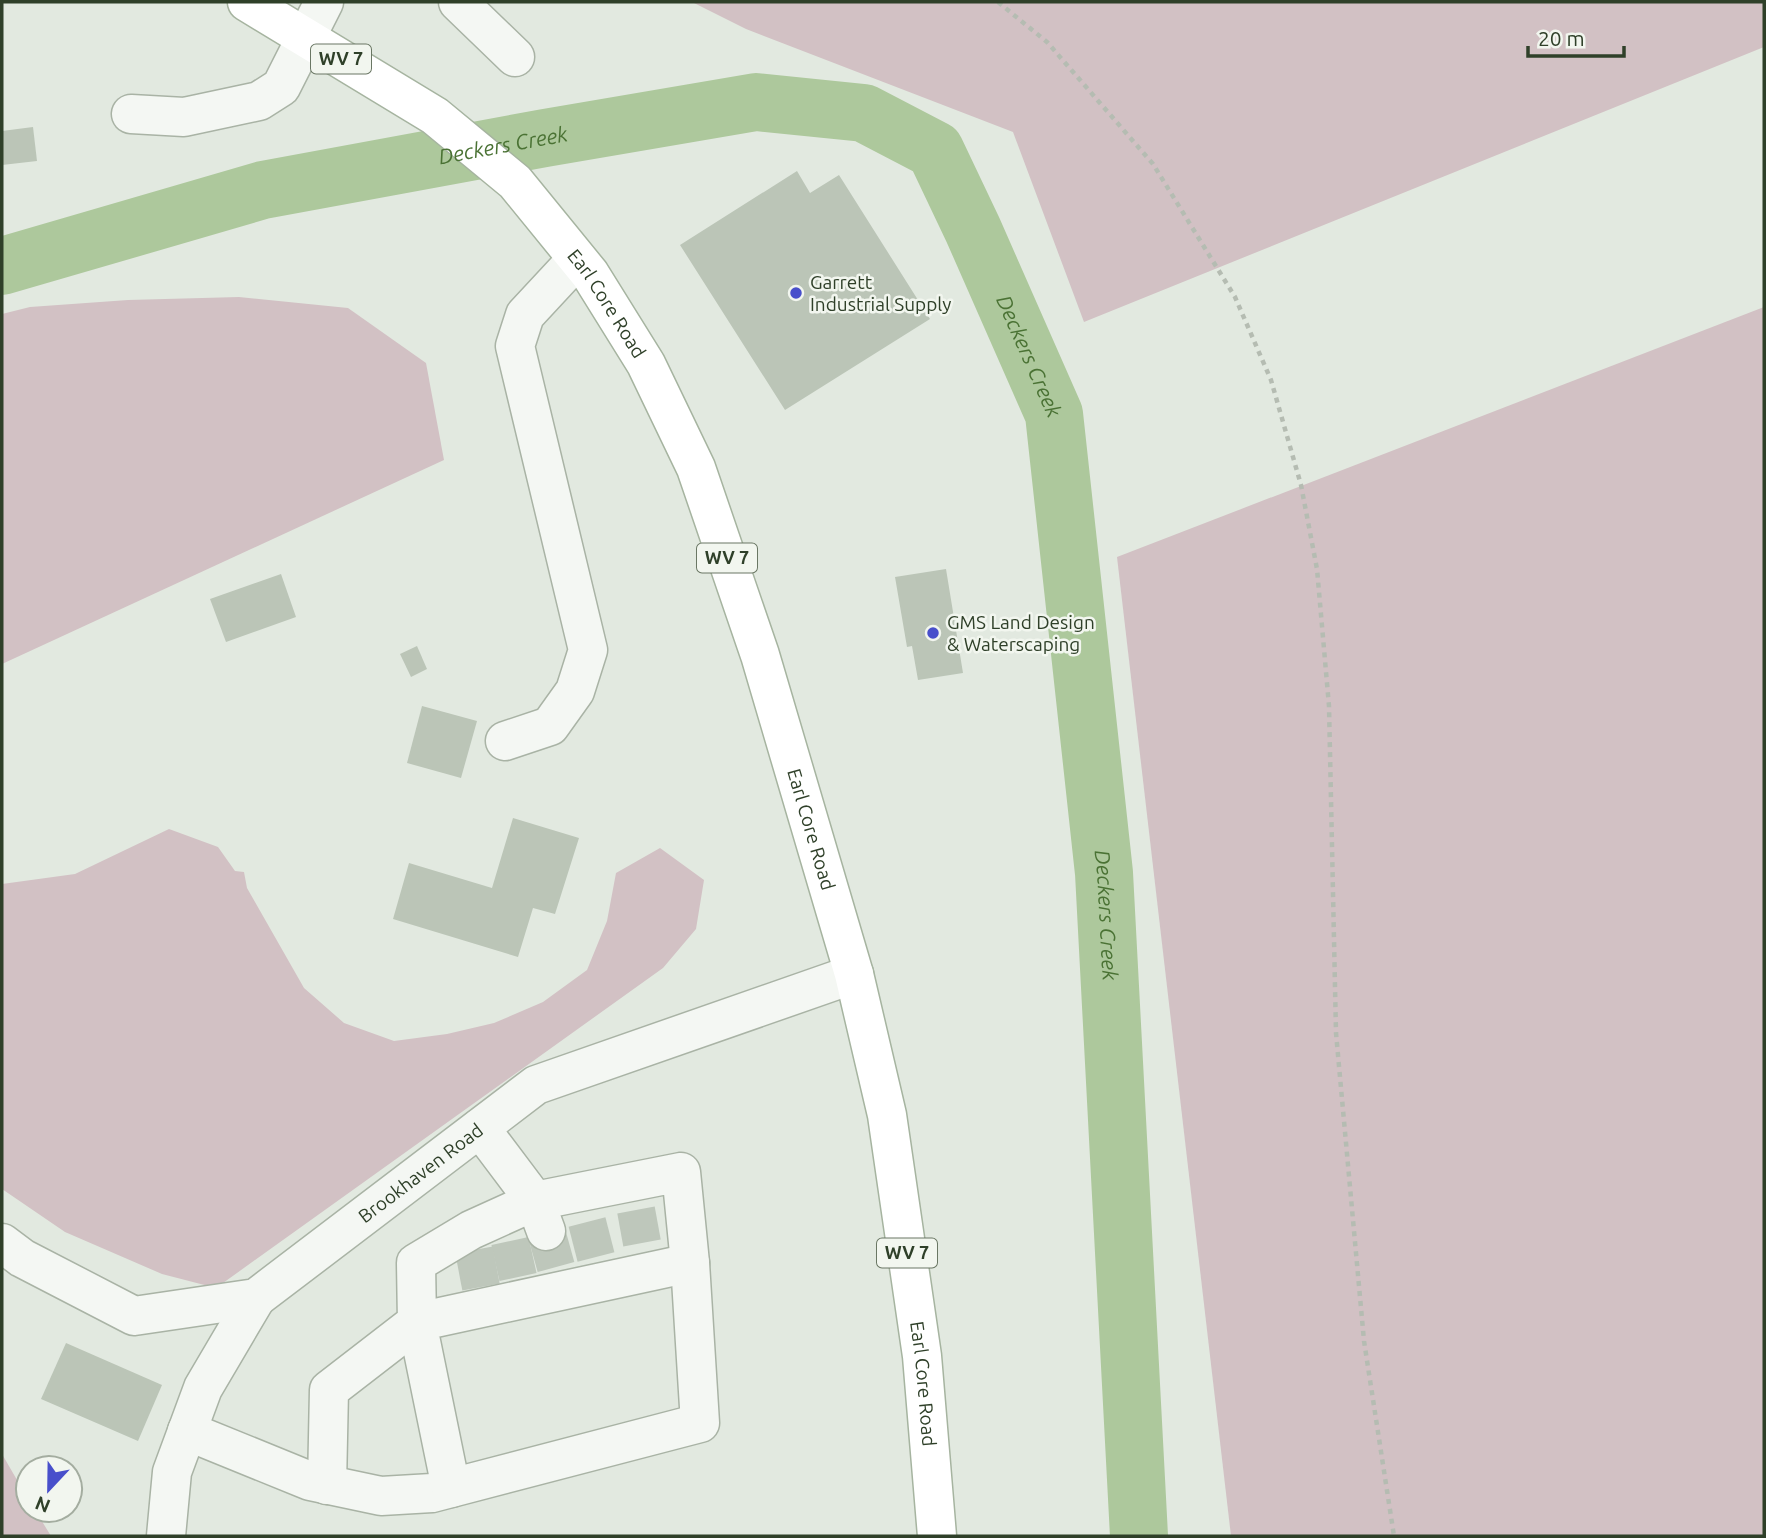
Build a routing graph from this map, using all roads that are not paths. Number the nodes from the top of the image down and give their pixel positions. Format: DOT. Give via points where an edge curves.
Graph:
graph roads {
  1 [pos="247,2"];
  2 [pos="324,2"];
  3 [pos="458,2"];
  4 [pos="305,37"];
  5 [pos="516,57"];
  6 [pos="131,114"];
  7 [pos="577,259"];
  8 [pos="505,741"];
  9 [pos="854,974"];
  10 [pos="480,1128"];
  11 [pos="639,1227"];
  12 [pos="591,1239"];
  13 [pos="2,1243"];
  14 [pos="514,1258"];
  15 [pos="690,1263"];
  16 [pos="256,1298"];
  17 [pos="417,1322"];
  18 [pos="187,1431"];
  19 [pos="327,1485"];
  20 [pos="451,1488"];
  21 [pos="166,1536"];
  22 [pos="937,1536"];
  1 -- 4 [label="main road, WV 7"];
  2 -- 4 [label="street"];
  3 -- 5 [label="street"];
  4 -- 6 [label="street" via="281,87 259,101 184,117"];
  4 -- 7 [label="main road, Earl Core Road / WV 7" via="435,116 515,182"];
  7 -- 8 [label="street" via="525,316 515,346 588,650 575,691 550,726"];
  7 -- 9 [label="main road, Earl Core Road / WV 7" via="646,363 696,468 760,656"];
  9 -- 10 [label="street, Brookhaven Road" via="536,1085"];
  9 -- 22 [label="main road, Earl Core Road / WV 7" via="887,1115 922,1356"];
  10 -- 14 [label="street"];
  10 -- 16 [label="street, Brookhaven Road"];
  11 -- 12 [label="street"];
  11 -- 12 [label="street"];
  11 -- 15 [label="street"];
  11 -- 15 [label="street" via="681,1172"];
  12 -- 14 [label="street"];
  12 -- 14 [label="street"];
  13 -- 16 [label="street, Brookhaven Road" via="134,1316"];
  14 -- 17 [label="street"];
  14 -- 17 [label="street" via="416,1263"];
  15 -- 20 [label="street" via="700,1423"];
  16 -- 18 [label="street" via="203,1388"];
  17 -- 19 [label="street" via="329,1390"];
  17 -- 20 [label="street"];
  18 -- 19 [label="street"];
  18 -- 21 [label="street" via="172,1472"];
  19 -- 20 [label="street" via="382,1496"];
}
